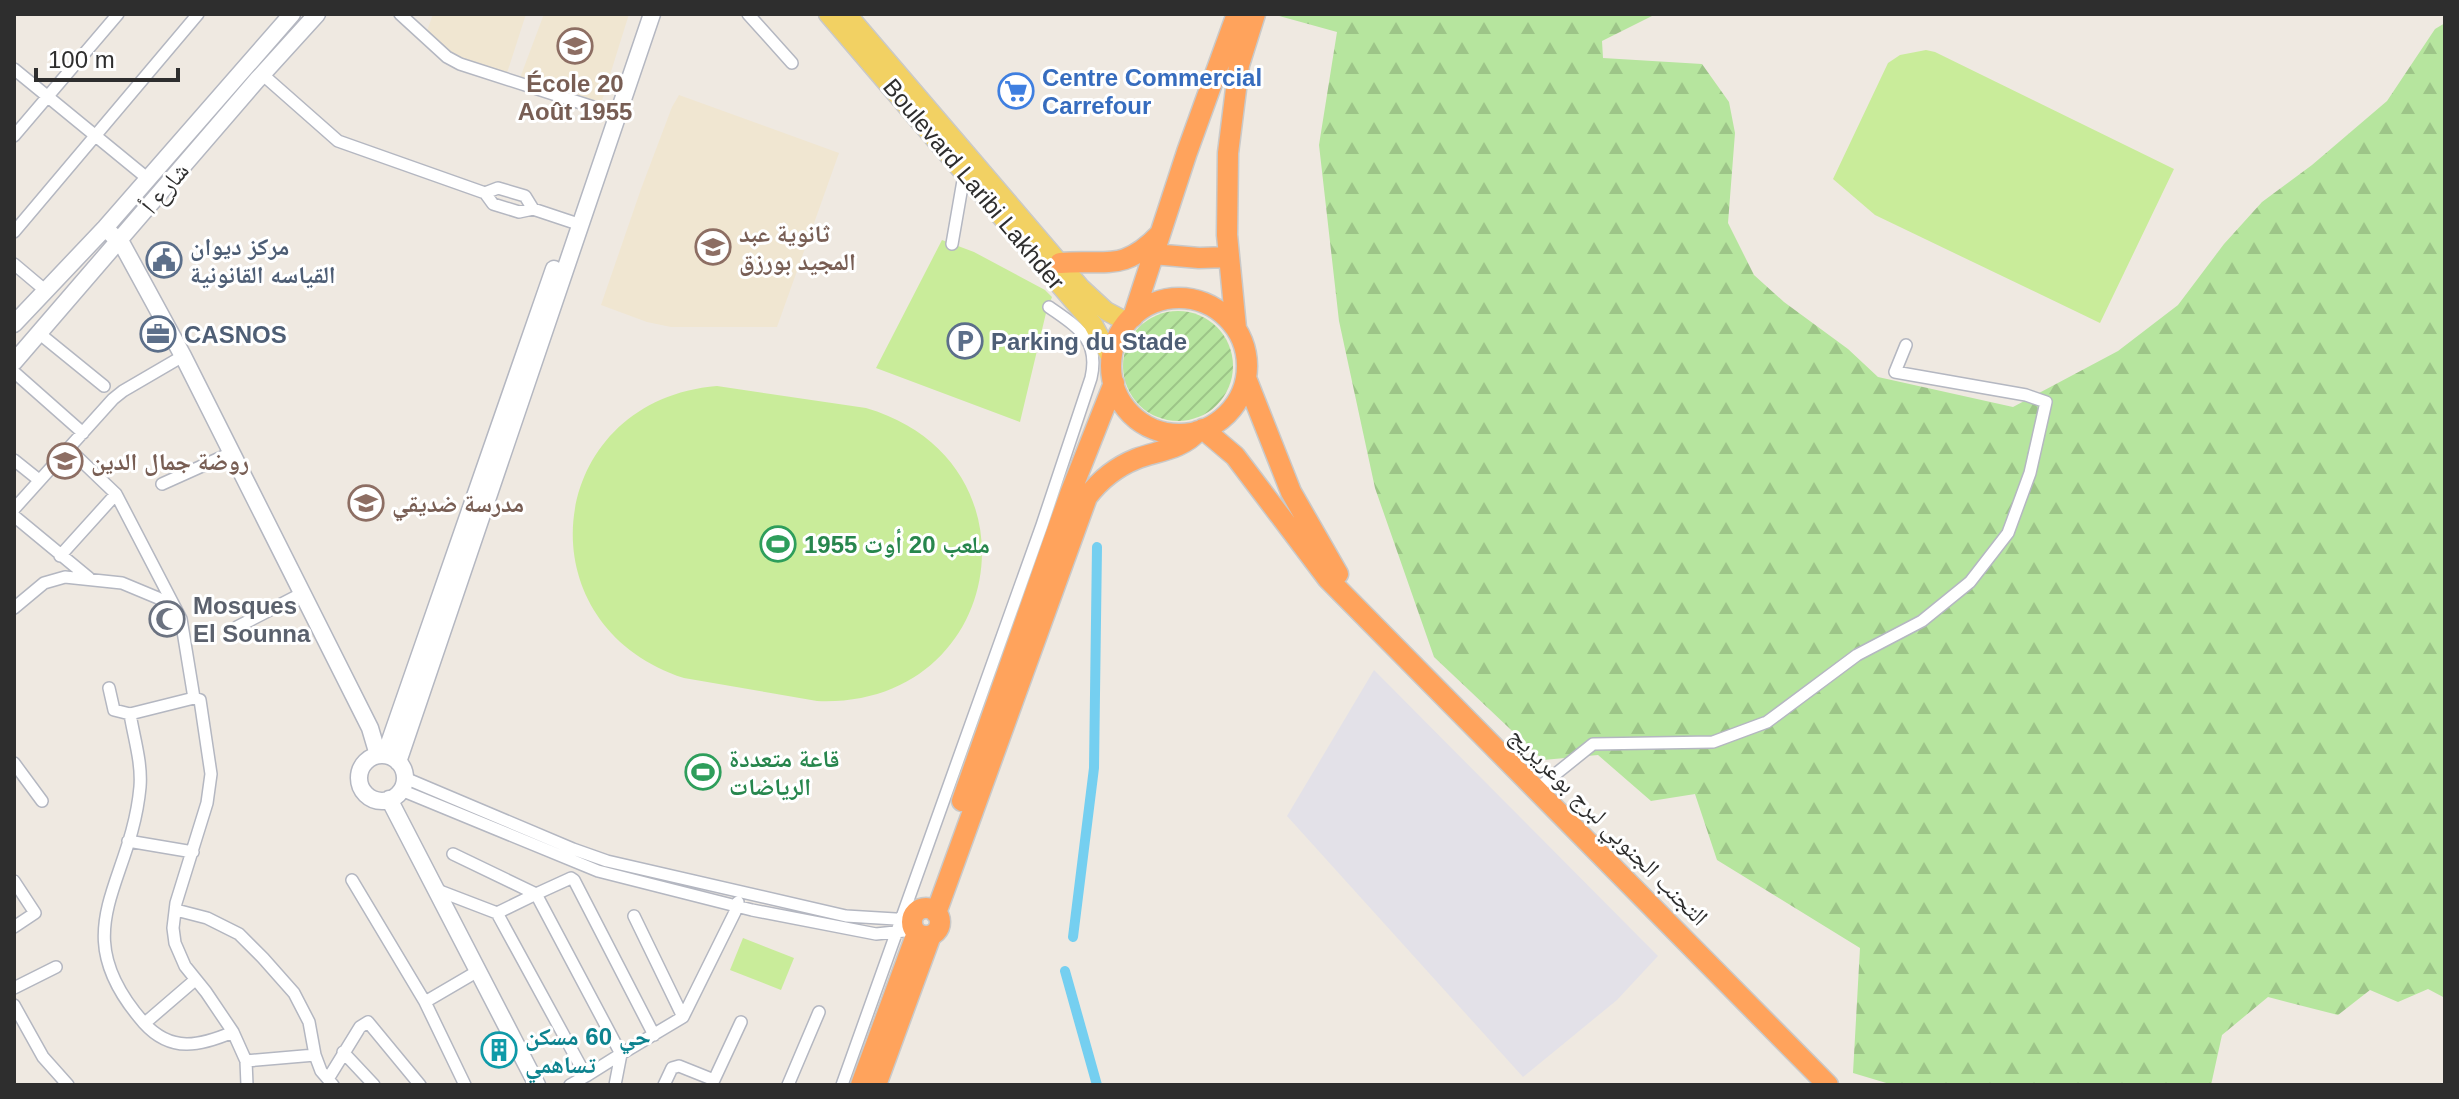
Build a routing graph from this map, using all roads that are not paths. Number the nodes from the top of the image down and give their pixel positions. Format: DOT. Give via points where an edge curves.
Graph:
graph roads {
  1 [pos="118,14"];
  2 [pos="198,14"];
  3 [pos="292,14"];
  4 [pos="317,14"];
  5 [pos="400,14"];
  6 [pos="642,14"];
  7 [pos="652,14"];
  8 [pos="828,14"];
  9 [pos="847,14"];
  10 [pos="1237,14"];
  11 [pos="1255,14"];
  12 [pos="752,15"];
  13 [pos="792,63"];
  14 [pos="1230,63"];
  15 [pos="14,69"];
  16 [pos="262,74"];
  17 [pos="47,97"];
  18 [pos="614,113"];
  19 [pos="95,135"];
  20 [pos="14,136"];
  21 [pos="970,171"];
  22 [pos="147,178"];
  23 [pos="576,223"];
  24 [pos="105,228"];
  25 [pos="14,232"];
  26 [pos="1160,234"];
  27 [pos="120,241"];
  28 [pos="952,244"];
  29 [pos="1153,254"];
  30 [pos="1229,257"];
  31 [pos="1060,263"];
  32 [pos="14,264"];
  33 [pos="46,291"];
  34 [pos="1049,307"];
  35 [pos="19,319"];
  36 [pos="1130,320"];
  37 [pos="1236,328"];
  38 [pos="42,332"];
  39 [pos="1906,345"];
  40 [pos="183,356"];
  41 [pos="14,362"];
  42 [pos="14,372"];
  43 [pos="1113,372"];
  44 [pos="1091,378"];
  45 [pos="1246,378"];
  46 [pos="104,386"];
  47 [pos="1201,430"];
  48 [pos="83,433"];
  49 [pos="69,449"];
  50 [pos="231,453"];
  51 [pos="14,460"];
  52 [pos="39,480"];
  53 [pos="162,484"];
  54 [pos="116,494"];
  55 [pos="14,509"];
  56 [pos="14,516"];
  57 [pos="60,556"];
  58 [pos="89,578"];
  59 [pos="301,594"];
  60 [pos="1354,602"];
  61 [pos="14,608"];
  62 [pos="181,619"];
  63 [pos="237,627"];
  64 [pos="109,688"];
  65 [pos="194,698"];
  66 [pos="130,714"];
  67 [pos="14,763"];
  68 [pos="393,773"];
  69 [pos="1537,789"];
  70 [pos="42,801"];
  71 [pos="128,841"];
  72 [pos="193,852"];
  73 [pos="453,854"];
  74 [pos="352,880"];
  75 [pos="14,881"];
  76 [pos="437,890"];
  77 [pos="740,891"];
  78 [pos="536,894"];
  79 [pos="737,906"];
  80 [pos="176,910"];
  81 [pos="497,913"];
  82 [pos="634,916"];
  83 [pos="917,924"];
  84 [pos="14,927"];
  85 [pos="56,967"];
  86 [pos="478,971"];
  87 [pos="195,980"];
  88 [pos="14,988"];
  89 [pos="425,1002"];
  90 [pos="14,1005"];
  91 [pos="819,1012"];
  92 [pos="683,1017"];
  93 [pos="741,1022"];
  94 [pos="145,1023"];
  95 [pos="233,1032"];
  96 [pos="654,1035"];
  97 [pos="343,1052"];
  98 [pos="621,1054"];
  99 [pos="315,1055"];
  100 [pos="246,1061"];
  101 [pos="586,1076"];
  102 [pos="330,1082"];
  103 [pos="718,1083"];
  104 [pos="68,1085"];
  105 [pos="247,1085"];
  106 [pos="374,1085"];
  107 [pos="420,1085"];
  108 [pos="465,1085"];
  109 [pos="537,1085"];
  110 [pos="570,1085"];
  111 [pos="615,1085"];
  112 [pos="664,1085"];
  113 [pos="788,1085"];
  114 [pos="842,1085"];
  115 [pos="861,1085"];
  116 [pos="876,1085"];
  117 [pos="1828,1085"];
  1 -- 17 [label="street"];
  2 -- 19 [label="street"];
  3 -- 22 [label="street, شارع أ"];
  4 -- 16 [label="street, شارع أ"];
  5 -- 18 [label="street" via="460,64"];
  6 -- 18 [label="street"];
  7 -- 18 [label="street"];
  8 -- 21 [label="main road, Boulevard Laribi Lakhder"];
  9 -- 21 [label="main road, Boulevard Laribi Lakhder"];
  10 -- 14 [label="highway"];
  11 -- 14 [label="highway"];
  12 -- 13 [label="street"];
  14 -- 26 [label="highway" via="1187,152"];
  14 -- 30 [label="highway"];
  15 -- 17 [label="street"];
  16 -- 23 [label="street" via="338,141 485,193 498,188 525,196 533,209"];
  16 -- 27 [label="street, شارع أ"];
  17 -- 19 [label="street"];
  17 -- 20 [label="street"];
  18 -- 23 [label="street"];
  19 -- 22 [label="street"];
  19 -- 25 [label="street"];
  21 -- 28 [label="street"];
  21 -- 31 [label="main road, Boulevard Laribi Lakhder"];
  21 -- 43 [label="main road, Boulevard Laribi Lakhder" via="1093,324"];
  22 -- 24 [label="street, شارع أ"];
  23 -- 68 [label="street"];
  24 -- 27 [label="street"];
  24 -- 33 [label="street, شارع أ"];
  26 -- 29 [label="highway"];
  26 -- 31 [label="highway" via="1122,260"];
  27 -- 38 [label="street, شارع أ"];
  27 -- 40 [label="street"];
  29 -- 30 [label="highway"];
  29 -- 36 [label="highway"];
  30 -- 37 [label="highway"];
  31 -- 36 [label="main road, Boulevard Laribi Lakhder" via="1093,301"];
  32 -- 33 [label="street"];
  33 -- 35 [label="street, شارع أ"];
  34 -- 44 [label="street" via="1088,341 1094,359"];
  35 -- 38 [label="street"];
  36 -- 37 [label="highway" via="1160,301 1183,298 1213,307"];
  36 -- 43 [label="highway" via="1117,340"];
  37 -- 45 [label="highway" via="1246,353"];
  38 -- 41 [label="street, شارع أ"];
  38 -- 46 [label="street"];
  39 -- 69 [label="street" via="1895,372 2046,402 2030,473 2008,533 1970,582 1922,621 1857,655 1767,722 1713,742 1593,744"];
  40 -- 48 [label="street" via="123,391"];
  40 -- 50 [label="street"];
  42 -- 48 [label="street"];
  43 -- 44 [label="highway"];
  43 -- 47 [label="highway" via="1125,406 1143,423 1174,433"];
  43 -- 83 [label="highway"];
  44 -- 83 [label="street"];
  45 -- 47 [label="highway" via="1234,405"];
  45 -- 60 [label="highway, التجنب الجنوبي لبرج بوعريريج" via="1291,492"];
  47 -- 60 [label="highway, التجنب الجنوبي لبرج بوعريريج" via="1235,456 1328,579"];
  47 -- 83 [label="highway" via="1184,443 1126,464 1087,497"];
  48 -- 49 [label="street"];
  49 -- 52 [label="street"];
  49 -- 54 [label="street"];
  50 -- 53 [label="street"];
  50 -- 59 [label="street"];
  51 -- 52 [label="street"];
  52 -- 55 [label="street"];
  54 -- 57 [label="street"];
  54 -- 62 [label="street"];
  56 -- 57 [label="street"];
  57 -- 58 [label="street"];
  58 -- 61 [label="street" via="44,583"];
  58 -- 62 [label="street" via="122,583 158,598"];
  59 -- 63 [label="street"];
  59 -- 68 [label="street"];
  60 -- 69 [label="highway, التجنب الجنوبي لبرج بوعريريج"];
  62 -- 65 [label="street"];
  64 -- 66 [label="street" via="114,710"];
  65 -- 66 [label="street"];
  65 -- 72 [label="street" via="200,700 211,774"];
  66 -- 71 [label="street" via="140,786"];
  67 -- 70 [label="street"];
  68 -- 76 [label="street"];
  68 -- 77 [label="street" via="598,858"];
  68 -- 79 [label="street" via="598,871"];
  69 -- 117 [label="highway, التجنب الجنوبي لبرج بوعريريج"];
  71 -- 72 [label="street"];
  71 -- 94 [label="street" via="103,940 111,974"];
  72 -- 80 [label="street"];
  73 -- 78 [label="street"];
  74 -- 89 [label="street"];
  75 -- 84 [label="street" via="35,913"];
  76 -- 81 [label="street"];
  76 -- 86 [label="street"];
  77 -- 79 [label="street"];
  77 -- 83 [label="street" via="846,916"];
  78 -- 81 [label="street"];
  78 -- 96 [label="street" via="574,880"];
  78 -- 98 [label="street"];
  79 -- 83 [label="street" via="876,934"];
  79 -- 92 [label="street"];
  80 -- 87 [label="street" via="175,943"];
  80 -- 99 [label="street" via="239,934 263,958 294,993 309,1022"];
  81 -- 101 [label="street"];
  82 -- 92 [label="street"];
  83 -- 114 [label="street"];
  83 -- 115 [label="highway"];
  83 -- 116 [label="highway"];
  85 -- 88 [label="street"];
  86 -- 89 [label="street"];
  86 -- 109 [label="street"];
  87 -- 94 [label="street"];
  87 -- 95 [label="street"];
  89 -- 108 [label="street"];
  90 -- 104 [label="street" via="43,1057"];
  91 -- 113 [label="street"];
  92 -- 96 [label="street"];
  93 -- 103 [label="street"];
  94 -- 95 [label="street" via="179,1045 207,1043"];
  95 -- 100 [label="street"];
  96 -- 98 [label="street"];
  97 -- 102 [label="street"];
  97 -- 106 [label="street"];
  97 -- 107 [label="street" via="368,1022"];
  98 -- 101 [label="street"];
  98 -- 111 [label="street"];
  99 -- 100 [label="street"];
  99 -- 102 [label="street"];
  100 -- 105 [label="street"];
  101 -- 110 [label="street"];
  103 -- 112 [label="street" via="679,1066 672,1068"];
}
